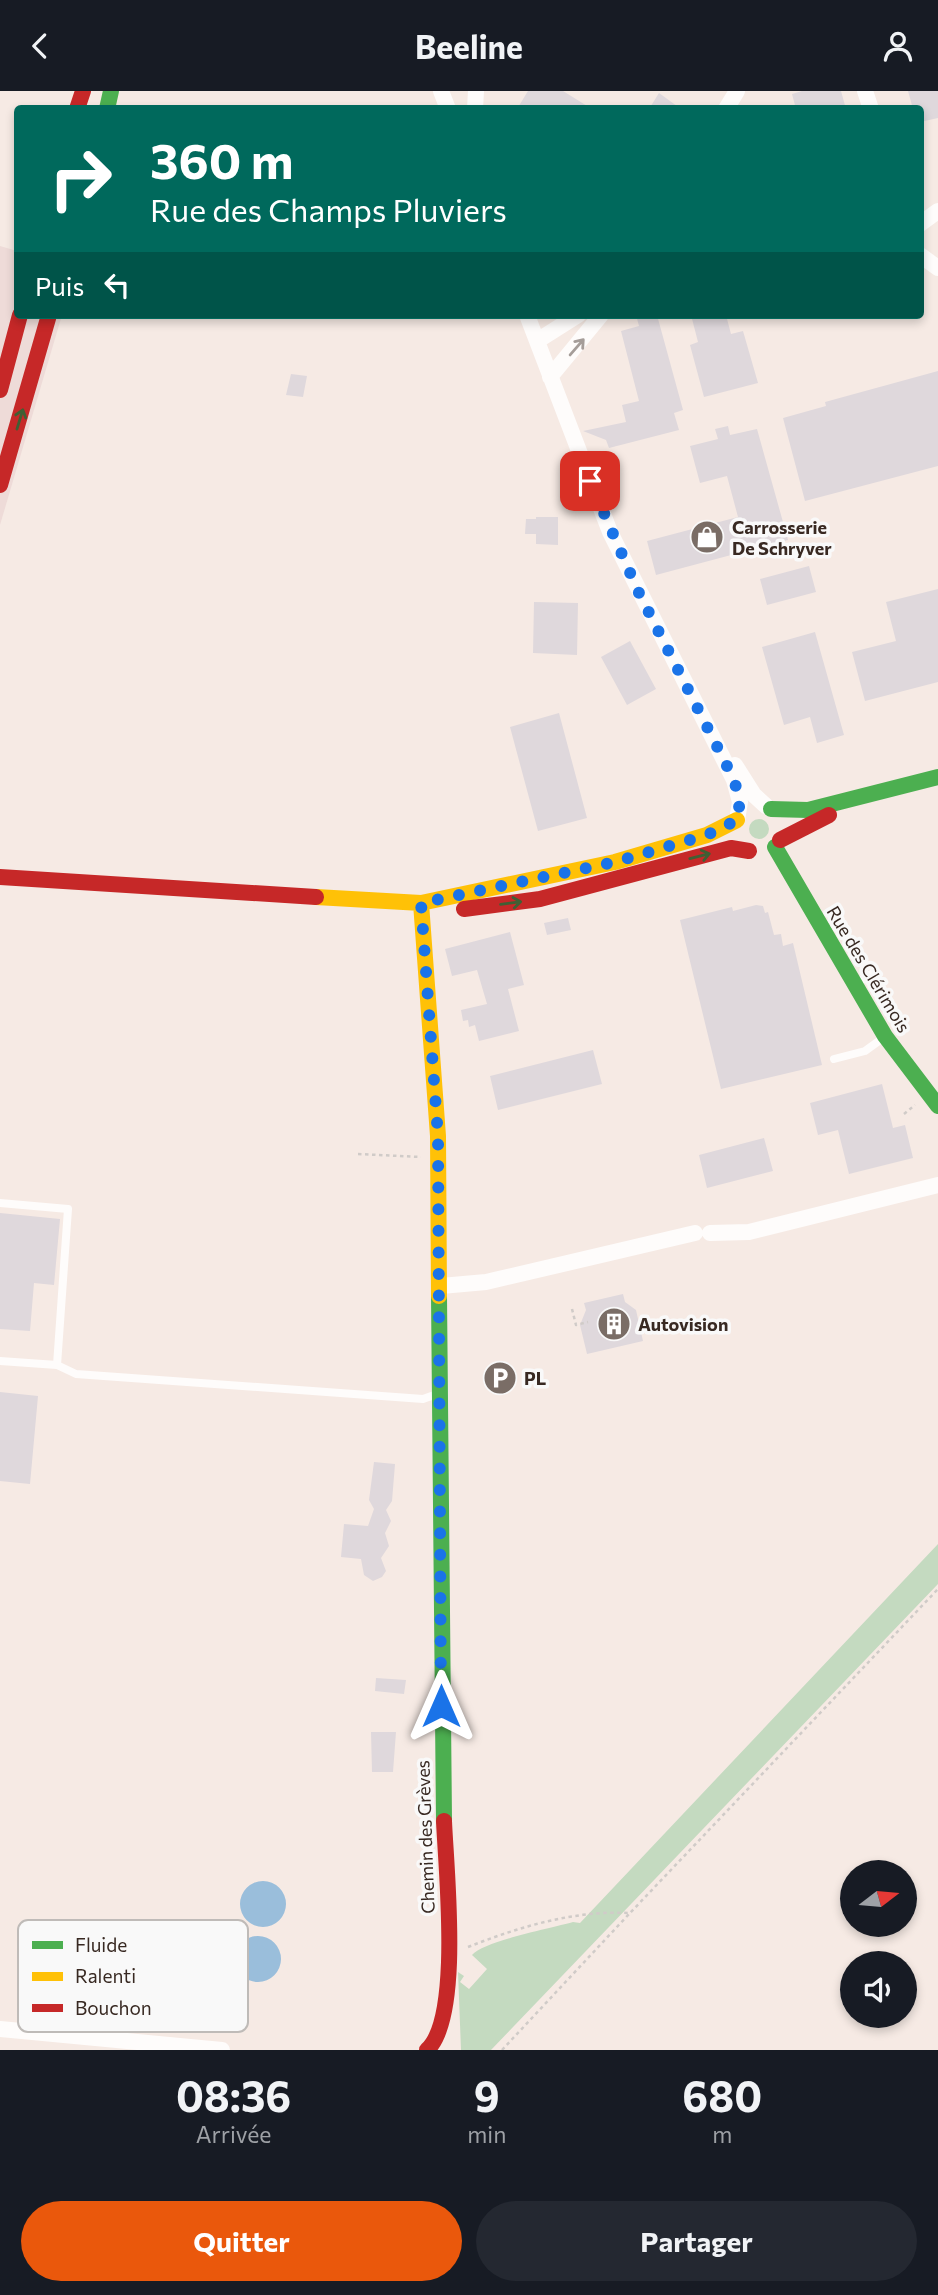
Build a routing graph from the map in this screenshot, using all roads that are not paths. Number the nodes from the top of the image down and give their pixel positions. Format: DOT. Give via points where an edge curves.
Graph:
graph roads {
  1 [pos="19,319"];
  2 [pos="49,319"];
  3 [pos="529,319"];
  4 [pos="572,319"];
  5 [pos="598,319"];
  6 [pos="537,341"];
  7 [pos="551,377"];
  8 [pos="0,390"];
  9 [pos="0,485"];
  10 [pos="670,654"];
  11 [pos="933,779"];
  12 [pos="769,807"];
  13 [pos="737,820"];
  14 [pos="778,843"];
  15 [pos="749,851"];
  16 [pos="0,860"];
  17 [pos="0,877"];
  18 [pos="213,888"];
  19 [pos="421,903"];
  20 [pos="873,973"];
  21 [pos="855,985"];
  22 [pos="885,1037"];
  23 [pos="834,1059"];
  24 [pos="938,1106"];
  25 [pos="938,1185"];
  26 [pos="0,1203"];
  27 [pos="441,1286"];
  28 [pos="0,1361"];
  29 [pos="57,1366"];
  30 [pos="440,1393"];
  31 [pos="0,2029"];
  32 [pos="18,2031"];
  33 [pos="32,2032"];
  34 [pos="222,2050"];
  35 [pos="427,2050"];
  1 -- 8 [label="street"];
  9 -- 2 [label="street, one-way"];
  3 -- 6 [label="street"];
  4 -- 6 [label="street"];
  7 -- 5 [label="street, one-way"];
  6 -- 7 [label="street"];
  7 -- 10 [label="street" via="610,532"];
  10 -- 12 [label="street" via="754,795"];
  10 -- 13 [label="street" via="734,780 740,801"];
  11 -- 12 [label="street" via="808,810"];
  11 -- 14 [label="street" via="811,822"];
  12 -- 13 [label="street" via="747,808"];
  12 -- 14 [label="street" via="781,819"];
  13 -- 15 [label="street" via="736,835"];
  13 -- 19 [label="street" via="707,835 615,862"];
  14 -- 15 [label="street" via="763,853"];
  14 -- 21 [label="street, Rue des Clérimois"];
  19 -- 15 [label="street, one-way" via="441,912 540,899 731,848"];
  16 -- 18 [label="street"];
  17 -- 18 [label="street"];
  18 -- 19 [label="street"];
  19 -- 27 [label="street, Chemin des Grèves" via="438,1156"];
  20 -- 21 [label="lane"];
  21 -- 22 [label="street, Rue des Clérimois"];
  22 -- 23 [label="lane" via="865,1051"];
  22 -- 24 [label="street, Rue des Clérimois"];
  25 -- 27 [label="street" via="749,1232 702,1233 486,1282"];
  26 -- 29 [label="lane" via="68,1209"];
  27 -- 30 [label="street, Chemin des Grèves"];
  28 -- 29 [label="lane"];
  29 -- 30 [label="lane" via="76,1374 423,1399"];
  30 -- 35 [label="street, Chemin des Grèves" via="441,1706 449,1993 437,2041"];
  31 -- 32 [label="street"];
  33 -- 34 [label="street"];
}
